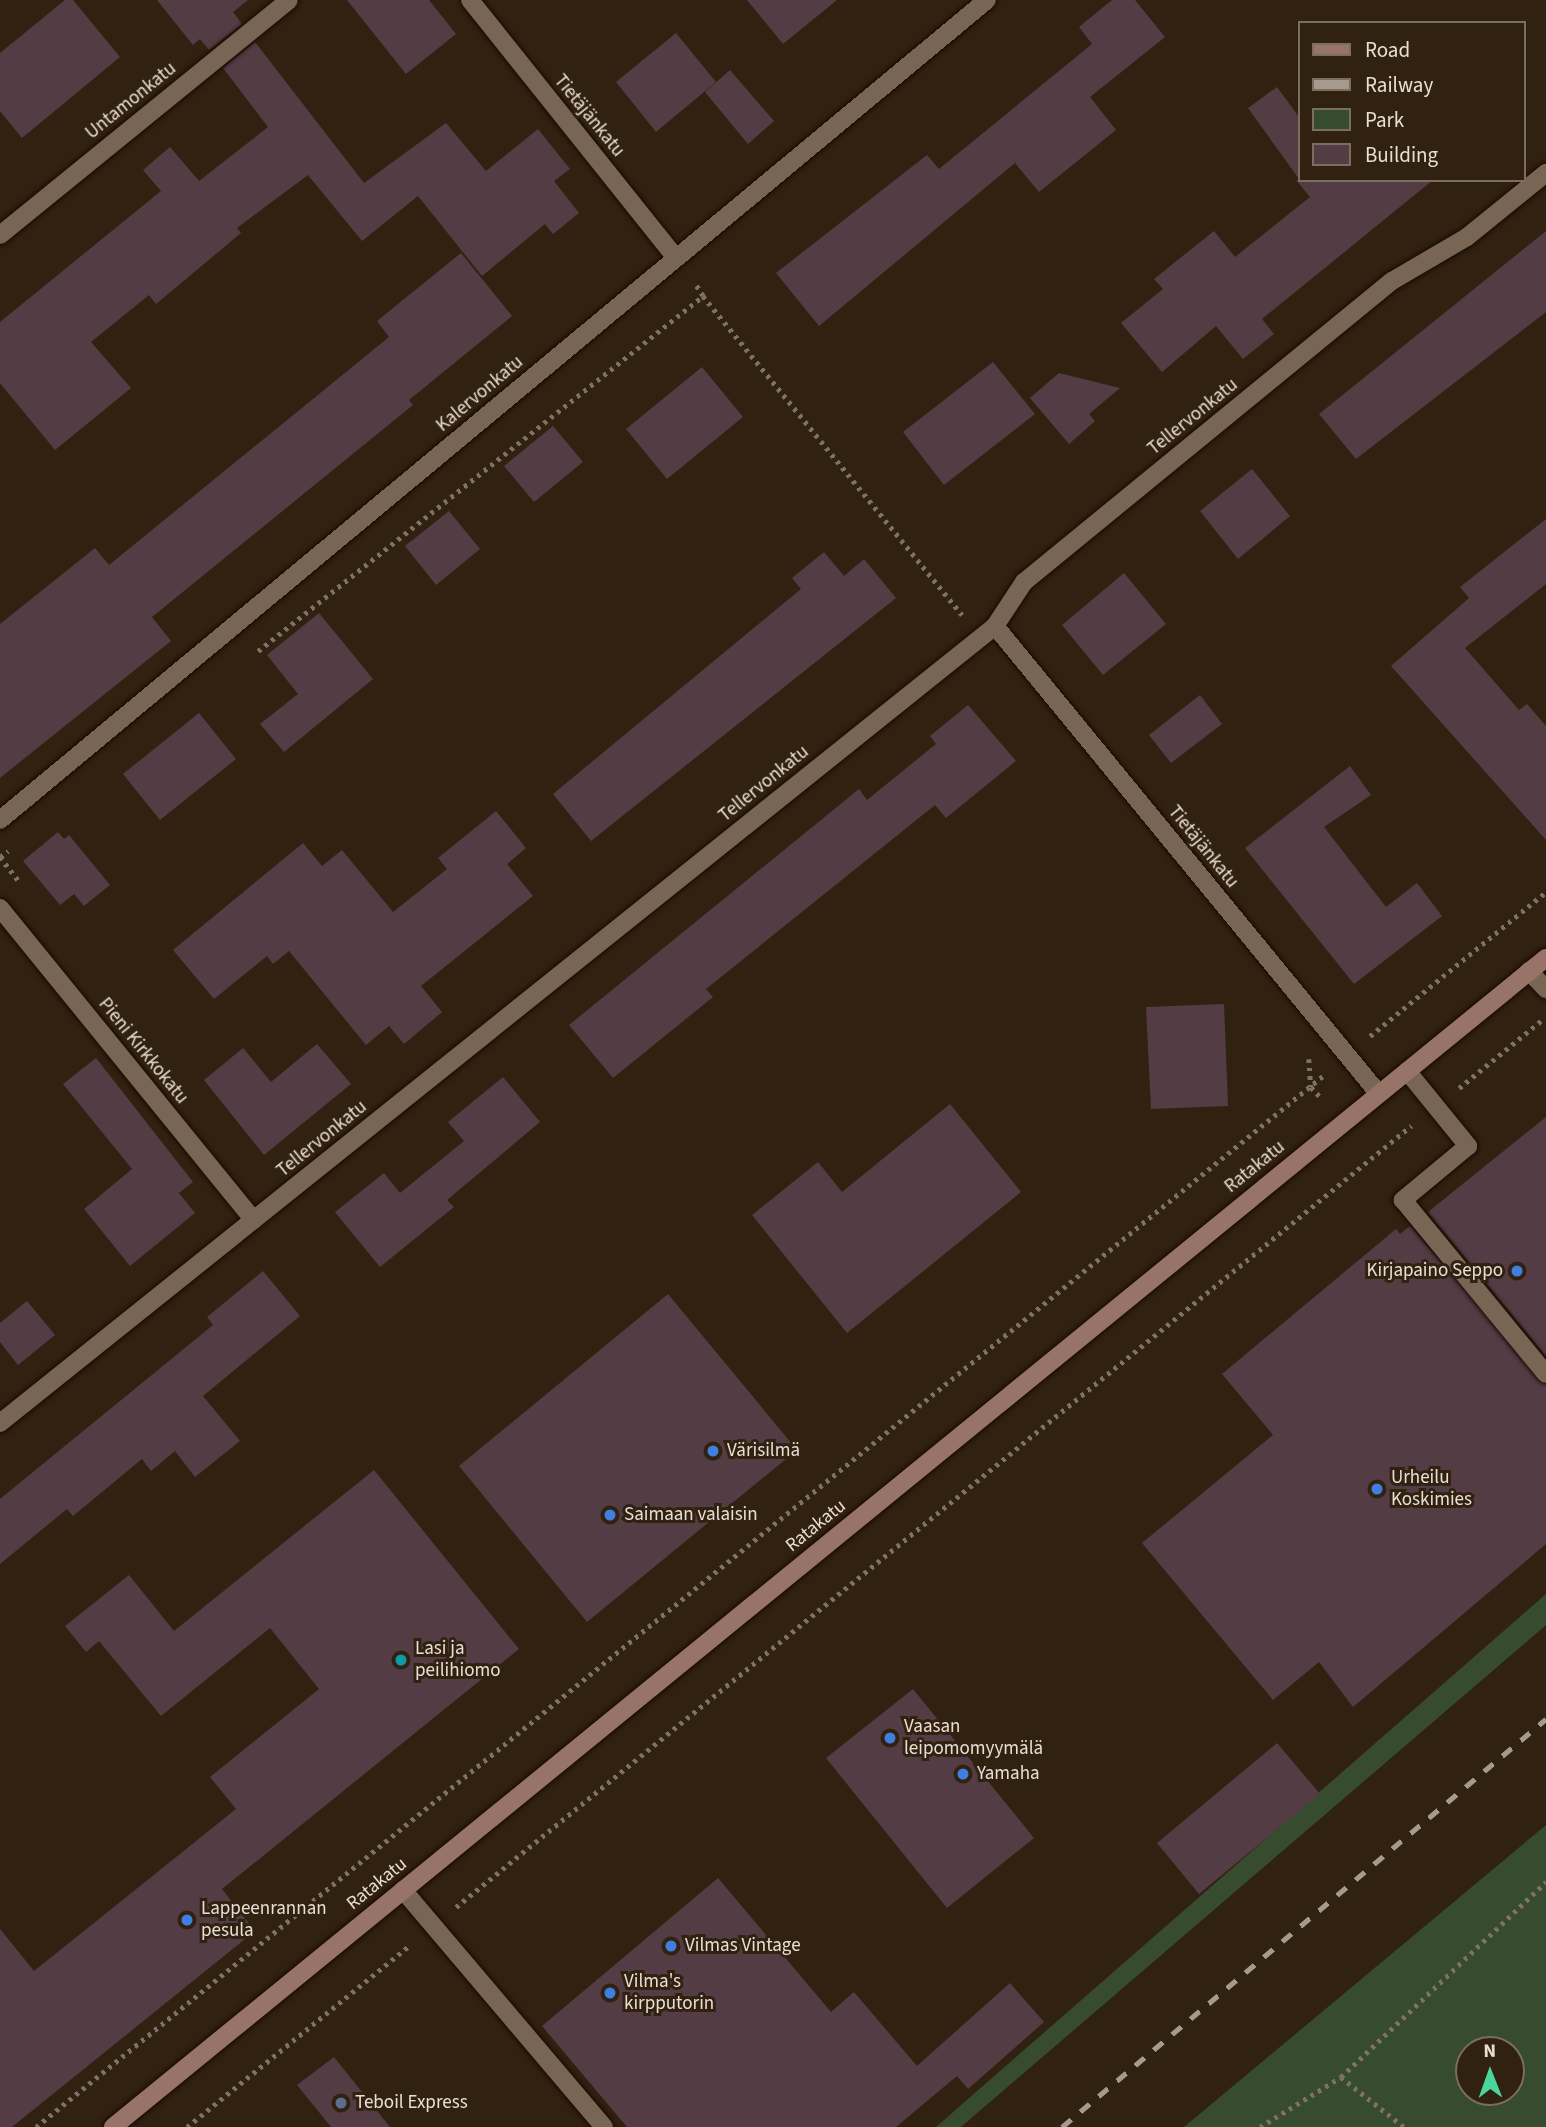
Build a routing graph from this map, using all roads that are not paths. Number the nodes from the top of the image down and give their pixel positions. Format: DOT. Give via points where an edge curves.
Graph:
graph roads {
  1 [pos="289,0"];
  2 [pos="470,0"];
  3 [pos="987,0"];
  4 [pos="1546,173"];
  5 [pos="0,234"];
  6 [pos="677,258"];
  7 [pos="995,626"];
  8 [pos="0,820"];
  9 [pos="0,908"];
  10 [pos="1546,958"];
  11 [pos="1529,971"];
  12 [pos="1546,989"];
  13 [pos="1407,1071"];
  14 [pos="1379,1094"];
  15 [pos="254,1220"];
  16 [pos="1546,1374"];
  17 [pos="0,1423"];
  18 [pos="403,1890"];
  19 [pos="113,2127"];
  20 [pos="604,2127"];
  1 -- 5 [label="street, Untamonkatu"];
  2 -- 6 [label="street, Tietäjänkatu"];
  3 -- 6 [label="street, Kalervonkatu"];
  4 -- 7 [label="street, Tellervonkatu" via="1468,237 1392,281 1024,582"];
  6 -- 8 [label="street, Kalervonkatu"];
  7 -- 14 [label="street, Tietäjänkatu"];
  7 -- 15 [label="street, Tellervonkatu"];
  9 -- 15 [label="street, Pieni Kirkkokatu"];
  10 -- 11 [label="main road, Ratakatu"];
  11 -- 12 [label="street"];
  11 -- 13 [label="main road, Ratakatu"];
  13 -- 14 [label="main road, Ratakatu"];
  13 -- 16 [label="street" via="1468,1146 1403,1200"];
  14 -- 18 [label="main road, Ratakatu"];
  15 -- 17 [label="street, Tellervonkatu"];
  18 -- 19 [label="main road, Ratakatu"];
  18 -- 20 [label="street"];
}
